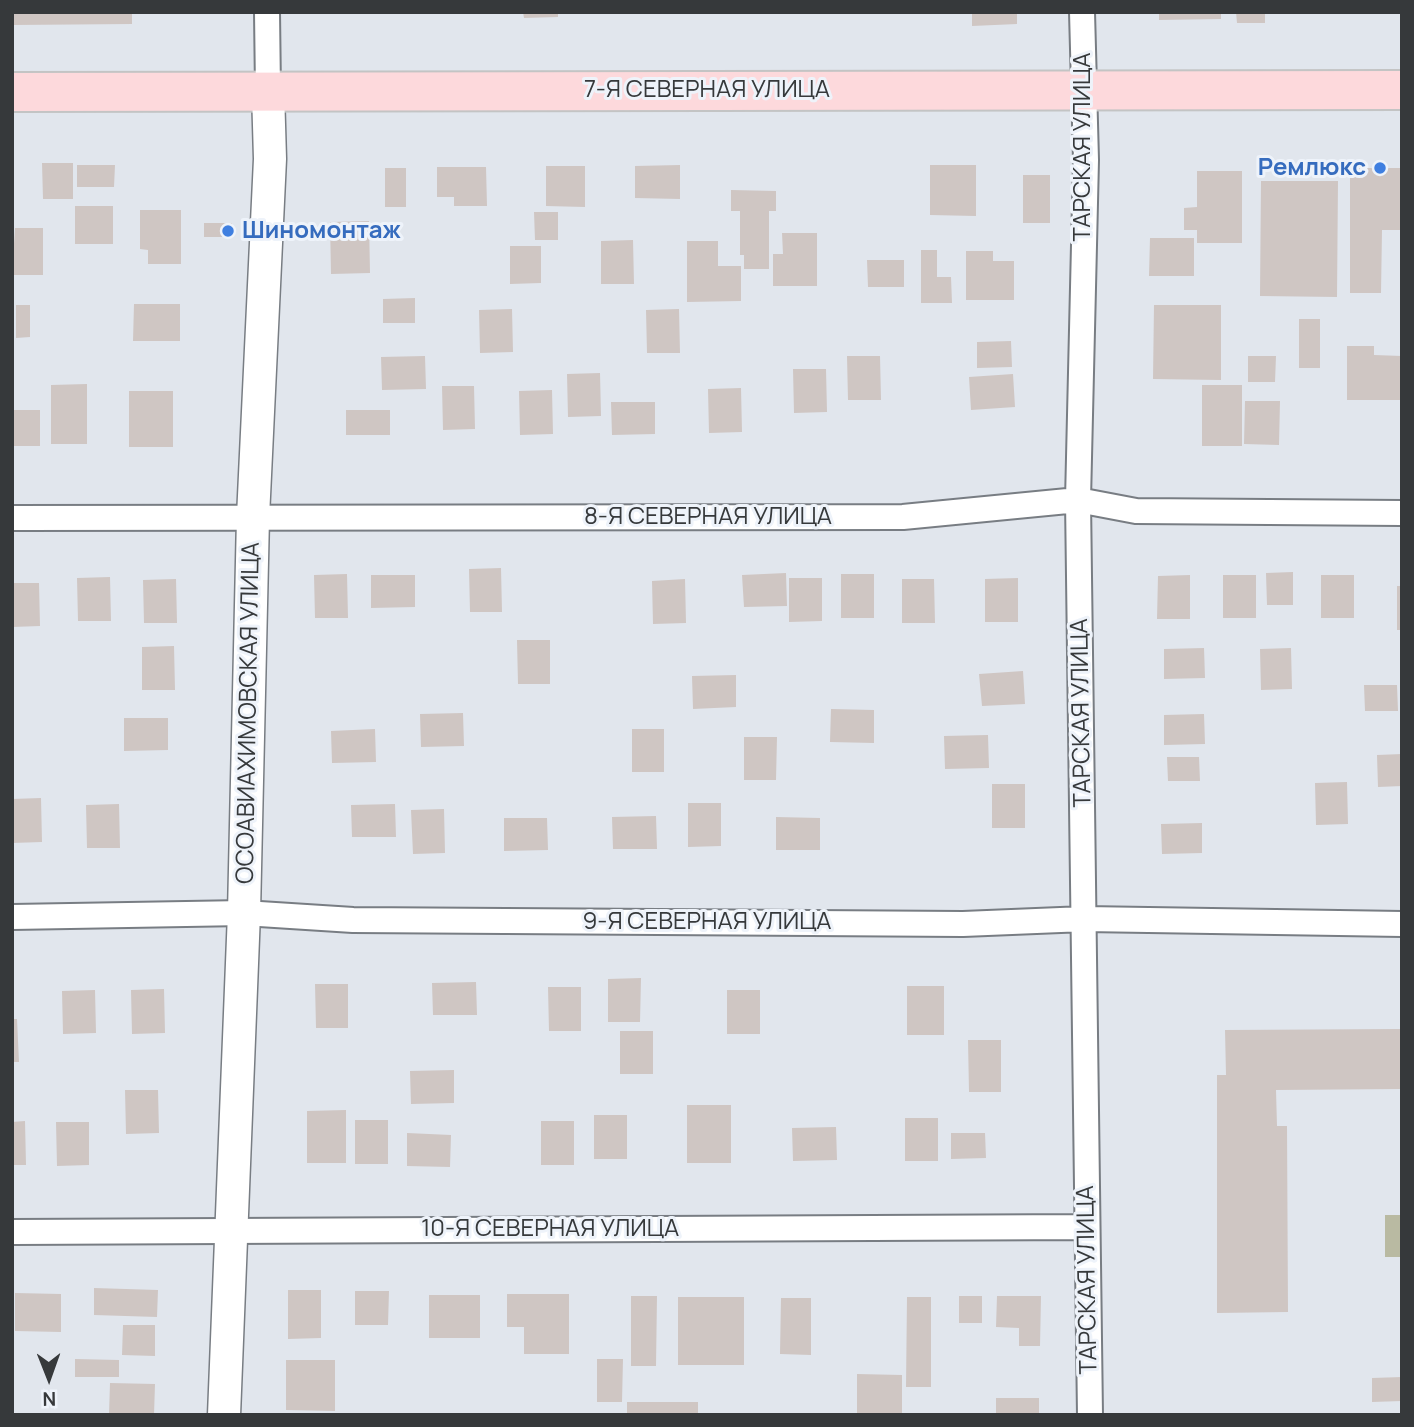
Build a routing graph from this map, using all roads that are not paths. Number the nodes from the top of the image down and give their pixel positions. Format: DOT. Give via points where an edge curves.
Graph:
graph roads {
  1 [pos="267,12"];
  2 [pos="1082,12"];
  3 [pos="1084,90"];
  4 [pos="1402,90"];
  5 [pos="268,91"];
  6 [pos="12,92"];
  7 [pos="1078,500"];
  8 [pos="1402,513"];
  9 [pos="253,517"];
  10 [pos="12,518"];
  11 [pos="244,913"];
  12 [pos="12,917"];
  13 [pos="1085,919"];
  14 [pos="1402,924"];
  15 [pos="1087,1227"];
  16 [pos="230,1230"];
  17 [pos="12,1232"];
  18 [pos="225,1415"];
  19 [pos="1090,1415"];
  1 -- 5 [label="street, ОСОАВИАХИМОВСКАЯ УЛИЦА"];
  2 -- 3 [label="street, ТАРСКАЯ УЛИЦА"];
  3 -- 4 [label="main road, 7-Я СЕВЕРНАЯ УЛИЦА"];
  3 -- 5 [label="main road, 7-Я СЕВЕРНАЯ УЛИЦА"];
  3 -- 7 [label="street, ТАРСКАЯ УЛИЦА"];
  5 -- 6 [label="main road, 7-Я СЕВЕРНАЯ УЛИЦА"];
  5 -- 9 [label="street, ОСОАВИАХИМОВСКАЯ УЛИЦА" via="270,159"];
  7 -- 8 [label="street, 8-Я СЕВЕРНАЯ УЛИЦА" via="1136,511"];
  7 -- 9 [label="street, 8-Я СЕВЕРНАЯ УЛИЦА" via="903,517"];
  7 -- 13 [label="street, ТАРСКАЯ УЛИЦА"];
  9 -- 10 [label="street, 8-Я СЕВЕРНАЯ УЛИЦА"];
  9 -- 11 [label="street, ОСОАВИАХИМОВСКАЯ УЛИЦА"];
  11 -- 12 [label="street, 9-Я СЕВЕРНАЯ УЛИЦА"];
  11 -- 13 [label="street, 9-Я СЕВЕРНАЯ УЛИЦА" via="367,920 963,924"];
  11 -- 16 [label="street, ОСОАВИАХИМОВСКАЯ УЛИЦА"];
  13 -- 14 [label="street, 9-Я СЕВЕРНАЯ УЛИЦА"];
  13 -- 15 [label="street, ТАРСКАЯ УЛИЦА"];
  15 -- 16 [label="street, 10-Я СЕВЕРНАЯ УЛИЦА"];
  15 -- 19 [label="street, ТАРСКАЯ УЛИЦА"];
  16 -- 17 [label="street, 10-Я СЕВЕРНАЯ УЛИЦА"];
  16 -- 18 [label="street, ОСОАВИАХИМОВСКАЯ УЛИЦА"];
}
